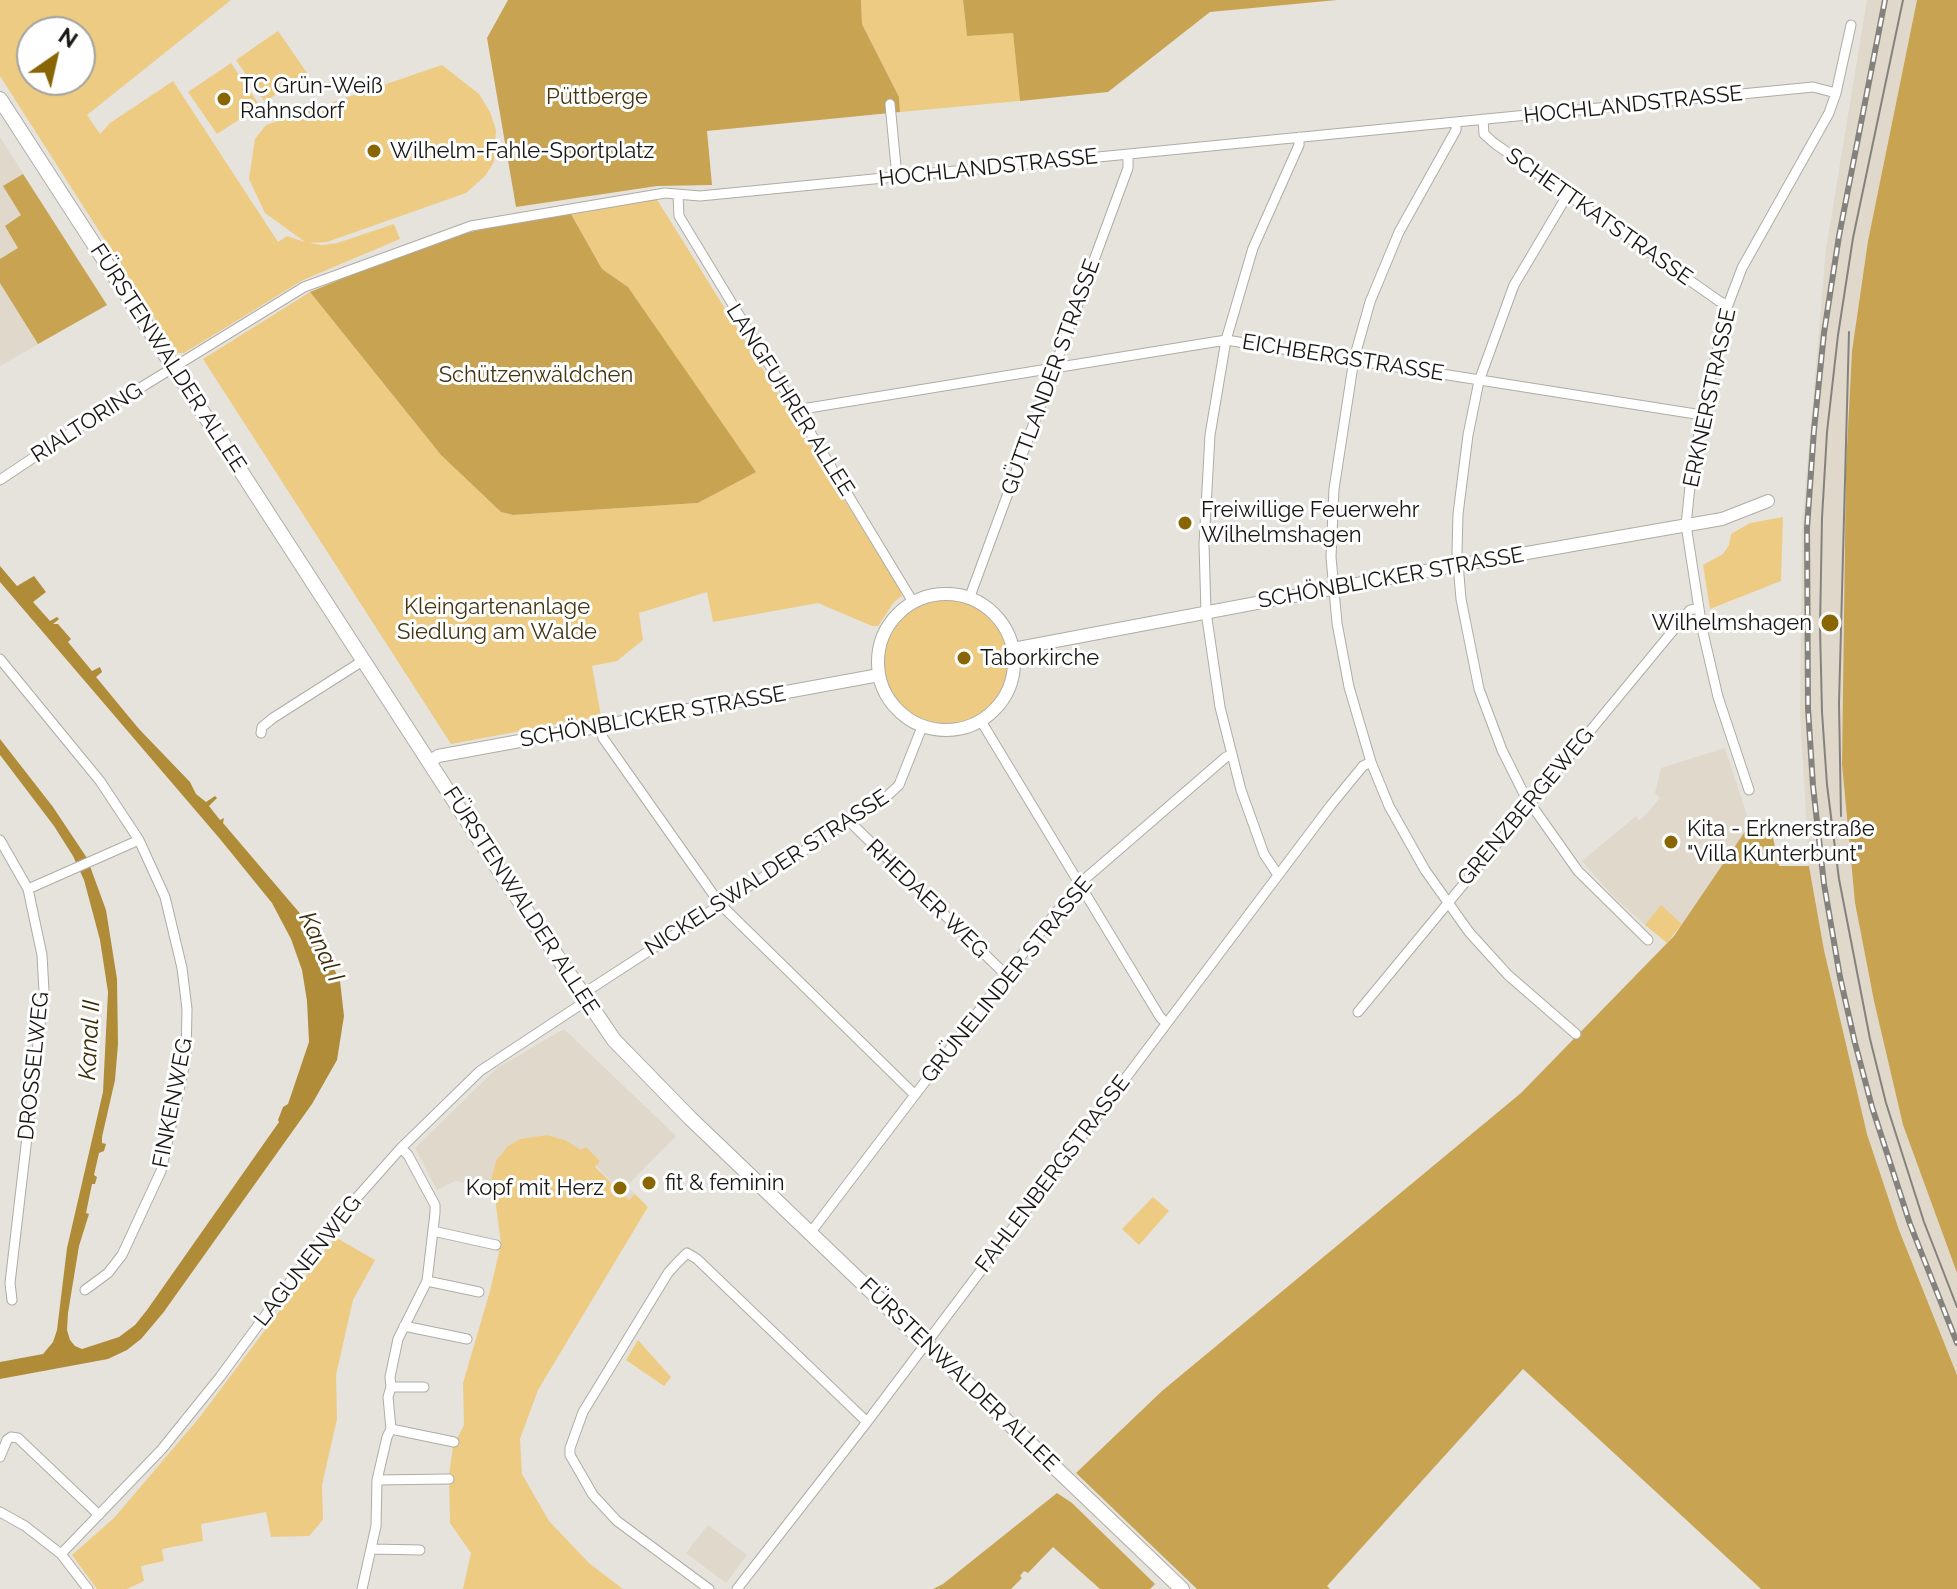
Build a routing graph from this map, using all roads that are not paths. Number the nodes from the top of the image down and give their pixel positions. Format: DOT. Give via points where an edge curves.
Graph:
graph roads {
  1 [pos="1851,25"];
  2 [pos="1836,93"];
  3 [pos="0,99"];
  4 [pos="890,104"];
  5 [pos="1483,119"];
  6 [pos="1456,123"];
  7 [pos="1299,137"];
  8 [pos="1128,155"];
  9 [pos="897,177"];
  10 [pos="1568,194"];
  11 [pos="678,195"];
  12 [pos="1728,305"];
  13 [pos="1226,340"];
  14 [pos="1354,359"];
  15 [pos="174,367"];
  16 [pos="1055,367"];
  17 [pos="1479,381"];
  18 [pos="796,410"];
  19 [pos="1702,415"];
  20 [pos="2,475"];
  21 [pos="1768,501"];
  22 [pos="1686,525"];
  23 [pos="1458,565"];
  24 [pos="1334,589"];
  25 [pos="969,599"];
  26 [pos="913,602"];
  27 [pos="1698,608"];
  28 [pos="1206,612"];
  29 [pos="1013,649"];
  30 [pos="0,659"];
  31 [pos="364,660"];
  32 [pos="879,675"];
  33 [pos="981,721"];
  34 [pos="600,727"];
  35 [pos="922,727"];
  36 [pos="261,733"];
  37 [pos="1231,755"];
  38 [pos="429,762"];
  39 [pos="1371,762"];
  40 [pos="1749,790"];
  41 [pos="1530,804"];
  42 [pos="849,821"];
  43 [pos="0,840"];
  44 [pos="139,840"];
  45 [pos="1278,875"];
  46 [pos="1079,884"];
  47 [pos="28,889"];
  48 [pos="1447,903"];
  49 [pos="720,904"];
  50 [pos="1648,940"];
  51 [pos="1006,975"];
  52 [pos="584,998"];
  53 [pos="1358,1012"];
  54 [pos="1166,1023"];
  55 [pos="1576,1034"];
  56 [pos="915,1095"];
  57 [pos="401,1148"];
  58 [pos="433,1231"];
  59 [pos="811,1232"];
  60 [pos="496,1245"];
  61 [pos="427,1281"];
  62 [pos="85,1290"];
  63 [pos="479,1292"];
  64 [pos="12,1300"];
  65 [pos="404,1326"];
  66 [pos="467,1339"];
  67 [pos="926,1343"];
  68 [pos="391,1387"];
  69 [pos="424,1387"];
  70 [pos="867,1422"];
  71 [pos="391,1429"];
  72 [pos="454,1442"];
  73 [pos="0,1457"];
  74 [pos="449,1479"];
  75 [pos="377,1480"];
  76 [pos="0,1512"];
  77 [pos="99,1515"];
  78 [pos="372,1549"];
  79 [pos="420,1550"];
  80 [pos="61,1554"];
  81 [pos="88,1589"];
  82 [pos="362,1589"];
  83 [pos="709,1589"];
  84 [pos="737,1589"];
  85 [pos="1182,1589"];
  1 -- 2 [label="street, ERKNERSTRASSE"];
  2 -- 5 [label="street, HOCHLANDSTRASSE" via="1813,87"];
  2 -- 12 [label="street, ERKNERSTRASSE" via="1742,268"];
  3 -- 15 [label="main road, FÜRSTENWALDER ALLEE"];
  4 -- 9 [label="street"];
  5 -- 6 [label="street, HOCHLANDSTRASSE"];
  5 -- 10 [label="street, SCHETTKATSTRASSE" via="1484,134 1494,143"];
  6 -- 7 [label="street, HOCHLANDSTRASSE"];
  6 -- 14 [label="street" via="1399,232"];
  7 -- 8 [label="street, HOCHLANDSTRASSE"];
  7 -- 13 [label="street" via="1253,248"];
  8 -- 9 [label="street, HOCHLANDSTRASSE"];
  8 -- 16 [label="street, GÜTTLANDER STRASSE" via="1128,168"];
  9 -- 11 [label="street, HOCHLANDSTRASSE"];
  10 -- 12 [label="street, SCHETTKATSTRASSE"];
  10 -- 17 [label="street" via="1514,285"];
  11 -- 15 [label="street, HOCHLANDSTRASSE" via="665,193 451,232 304,287"];
  11 -- 18 [label="street, LANGFUHRER ALLEE" via="679,216"];
  12 -- 19 [label="street, ERKNERSTRASSE"];
  13 -- 14 [label="street, EICHBERGSTRASSE"];
  13 -- 16 [label="street, EICHBERGSTRASSE"];
  13 -- 28 [label="street" via="1207,470"];
  14 -- 17 [label="street, EICHBERGSTRASSE"];
  14 -- 24 [label="street" via="1334,489"];
  15 -- 20 [label="street, RIALTORING"];
  15 -- 31 [label="main road, FÜRSTENWALDER ALLEE"];
  16 -- 18 [label="street, EICHBERGSTRASSE"];
  16 -- 25 [label="street, GÜTTLANDER STRASSE"];
  17 -- 19 [label="street, EICHBERGSTRASSE"];
  17 -- 23 [label="street" via="1458,514"];
  18 -- 26 [label="street, LANGFUHRER ALLEE"];
  19 -- 22 [label="street, ERKNERSTRASSE"];
  21 -- 22 [label="street, SCHÖNBLICKER STRASSE" via="1722,519"];
  22 -- 23 [label="street, SCHÖNBLICKER STRASSE"];
  22 -- 27 [label="street, ERKNERSTRASSE"];
  23 -- 24 [label="street, SCHÖNBLICKER STRASSE"];
  23 -- 41 [label="street" via="1479,689"];
  24 -- 28 [label="street, SCHÖNBLICKER STRASSE"];
  24 -- 39 [label="street" via="1349,687"];
  25 -- 26 [label="street" via="941,595"];
  25 -- 29 [label="street" via="993,614"];
  26 -- 32 [label="street" via="887,627 877,659"];
  27 -- 40 [label="street, ERKNERSTRASSE" via="1718,697"];
  27 -- 41 [label="street, GRENZBERGEWEG" via="1690,610"];
  28 -- 29 [label="street, SCHÖNBLICKER STRASSE"];
  28 -- 37 [label="street"];
  29 -- 33 [label="street" via="1005,695"];
  30 -- 44 [label="street, FINKENWEG" via="93,772"];
  31 -- 36 [label="street" via="273,718"];
  31 -- 38 [label="main road, FÜRSTENWALDER ALLEE"];
  32 -- 34 [label="street, SCHÖNBLICKER STRASSE"];
  32 -- 35 [label="street" via="891,703"];
  33 -- 35 [label="street" via="954,729"];
  33 -- 46 [label="street"];
  34 -- 38 [label="street, SCHÖNBLICKER STRASSE" via="438,756"];
  34 -- 49 [label="street"];
  35 -- 42 [label="street, NICKELSWALDER STRASSE" via="899,785"];
  37 -- 45 [label="street" via="1264,854"];
  37 -- 46 [label="street, GRÜNELINDER STRASSE"];
  38 -- 52 [label="main road, FÜRSTENWALDER ALLEE"];
  39 -- 45 [label="street, FAHLENBERGSTRASSE"];
  39 -- 48 [label="street" via="1406,837"];
  41 -- 48 [label="street, GRENZBERGEWEG"];
  41 -- 50 [label="street" via="1578,871"];
  42 -- 49 [label="street, NICKELSWALDER STRASSE"];
  42 -- 51 [label="street, RHEDAER WEG"];
  43 -- 47 [label="street, DROSSELWEG"];
  44 -- 47 [label="street"];
  44 -- 62 [label="street, FINKENWEG" via="165,897 178,944 187,1009 186,1058 153,1193 116,1264"];
  45 -- 54 [label="street, FAHLENBERGSTRASSE"];
  46 -- 51 [label="street, GRÜNELINDER STRASSE"];
  46 -- 54 [label="street"];
  47 -- 64 [label="street, DROSSELWEG" via="44,991"];
  48 -- 53 [label="street, GRENZBERGEWEG"];
  48 -- 55 [label="street" via="1508,975"];
  49 -- 52 [label="street, NICKELSWALDER STRASSE"];
  49 -- 56 [label="street"];
  51 -- 56 [label="street, GRÜNELINDER STRASSE"];
  52 -- 57 [label="street, LAGUNENWEG" via="480,1071"];
  52 -- 59 [label="main road, FÜRSTENWALDER ALLEE" via="635,1062"];
  54 -- 67 [label="street, FAHLENBERGSTRASSE"];
  56 -- 59 [label="street, GRÜNELINDER STRASSE"];
  57 -- 58 [label="street" via="435,1205"];
  57 -- 77 [label="street, LAGUNENWEG" via="329,1229 182,1425"];
  58 -- 60 [label="street"];
  58 -- 61 [label="street"];
  59 -- 67 [label="main road, FÜRSTENWALDER ALLEE"];
  61 -- 63 [label="street"];
  61 -- 65 [label="street"];
  65 -- 66 [label="street"];
  65 -- 68 [label="street"];
  67 -- 70 [label="street, FAHLENBERGSTRASSE"];
  67 -- 85 [label="main road, FÜRSTENWALDER ALLEE"];
  68 -- 69 [label="street"];
  68 -- 71 [label="street"];
  70 -- 83 [label="street" via="697,1259 687,1253 668,1273 583,1412 570,1455 593,1495 617,1521"];
  70 -- 84 [label="street, FAHLENBERGSTRASSE"];
  71 -- 72 [label="street"];
  71 -- 75 [label="street"];
  73 -- 77 [label="street" via="7,1440 18,1438"];
  74 -- 75 [label="street"];
  75 -- 78 [label="street"];
  76 -- 80 [label="street"];
  77 -- 80 [label="street, LAGUNENWEG"];
  78 -- 79 [label="street"];
  78 -- 82 [label="street"];
  80 -- 81 [label="street"];
}
